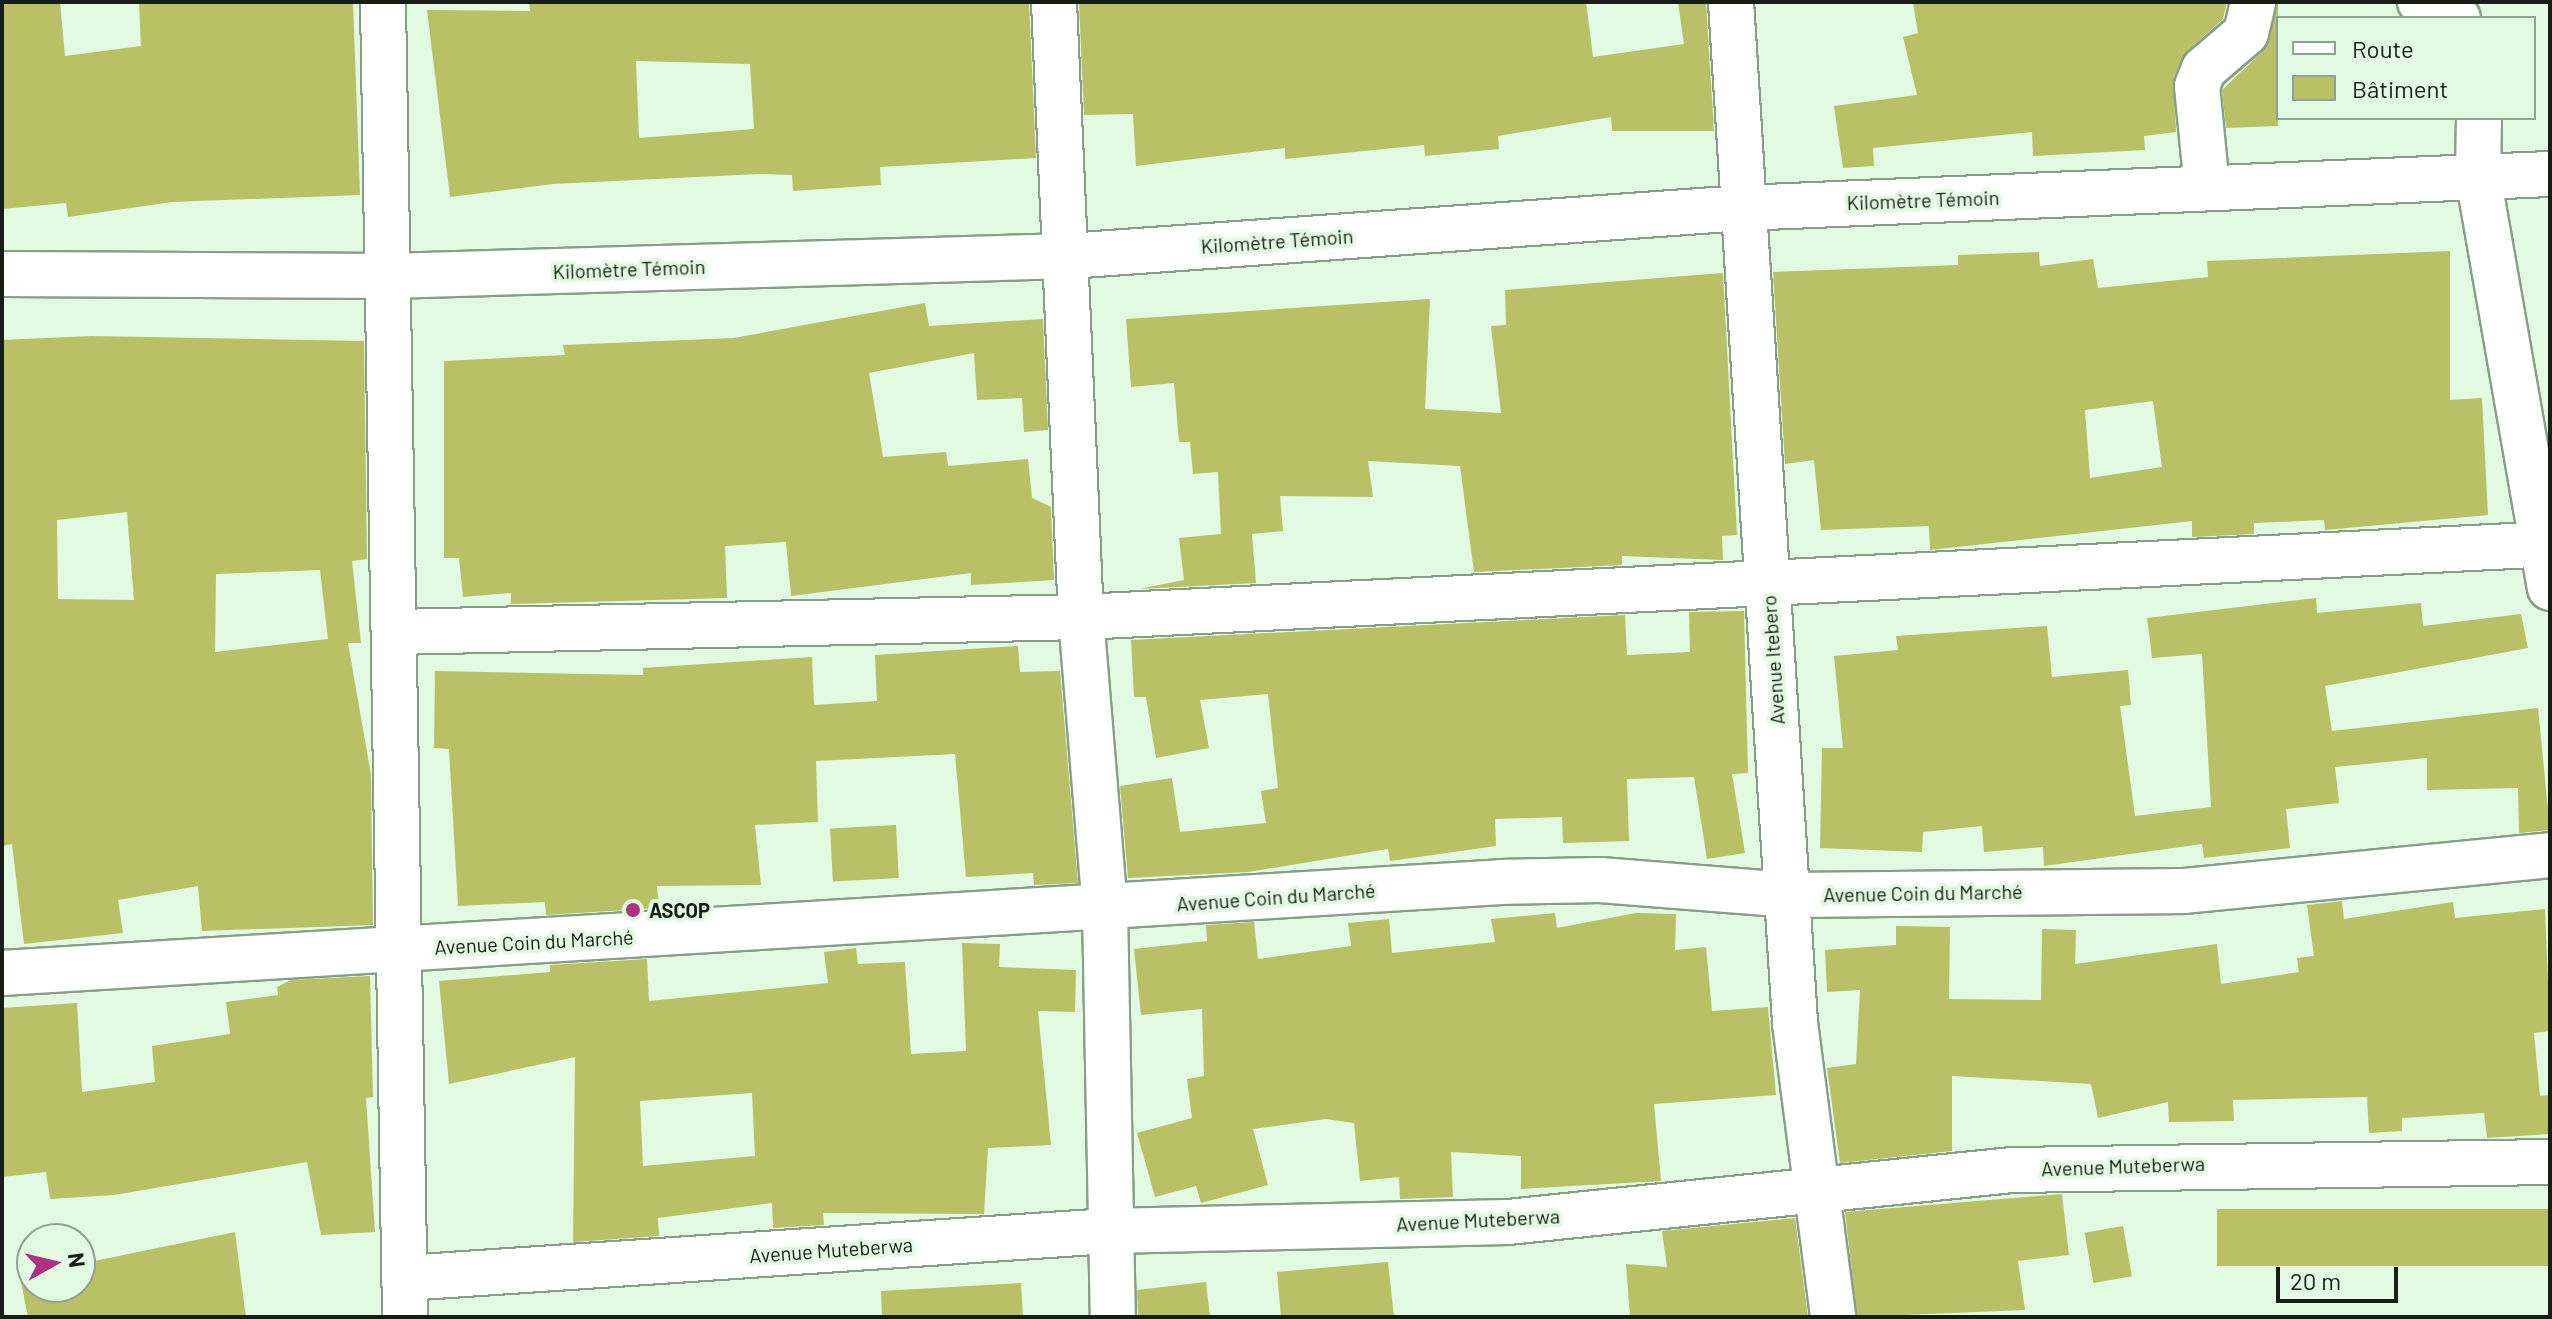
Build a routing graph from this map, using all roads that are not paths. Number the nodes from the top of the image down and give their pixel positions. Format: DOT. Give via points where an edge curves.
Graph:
graph roads {
  1 [pos="383,2"];
  2 [pos="1054,2"];
  3 [pos="1731,2"];
  4 [pos="2253,2"];
  5 [pos="2420,2"];
  6 [pos="2453,16"];
  7 [pos="2479,120"];
  8 [pos="2550,174"];
  9 [pos="2478,176"];
  10 [pos="2207,188"];
  11 [pos="1742,208"];
  12 [pos="1068,256"];
  13 [pos="2,274"];
  14 [pos="389,276"];
  15 [pos="2546,544"];
  16 [pos="1767,586"];
  17 [pos="2550,588"];
  18 [pos="1081,617"];
  19 [pos="394,632"];
  20 [pos="2550,855"];
  21 [pos="1791,895"];
  22 [pos="1105,909"];
  23 [pos="403,949"];
  24 [pos="2,973"];
  25 [pos="2550,1162"];
  26 [pos="1812,1188"];
  27 [pos="1109,1231"];
  28 [pos="405,1298"];
  29 [pos="1113,1317"];
  30 [pos="1833,1317"];
  1 -- 14 [label="street"];
  2 -- 12 [label="street"];
  3 -- 11 [label="street, Avenue Itebero"];
  4 -- 10 [label="street" via="2246,33 2204,69 2197,86"];
  5 -- 6 [label="street"];
  7 -- 9 [label="street"];
  8 -- 9 [label="street, Kilomètre Témoin"];
  9 -- 10 [label="street, Kilomètre Témoin"];
  9 -- 15 [label="street"];
  10 -- 11 [label="street, Kilomètre Témoin"];
  11 -- 12 [label="street, Kilomètre Témoin"];
  11 -- 16 [label="street, Avenue Itebero"];
  12 -- 14 [label="street, Kilomètre Témoin"];
  12 -- 18 [label="street"];
  13 -- 14 [label="street, Kilomètre Témoin"];
  14 -- 19 [label="street"];
  15 -- 16 [label="street"];
  15 -- 17 [label="street"];
  16 -- 18 [label="street"];
  16 -- 21 [label="street, Avenue Itebero"];
  18 -- 19 [label="street"];
  18 -- 22 [label="street"];
  19 -- 23 [label="street"];
  20 -- 21 [label="street, Avenue Coin du Marché" via="2184,891"];
  21 -- 22 [label="street, Avenue Coin du Marché" via="1600,880 1501,882"];
  21 -- 26 [label="street, Avenue Itebero"];
  22 -- 23 [label="street, Avenue Coin du Marché"];
  22 -- 27 [label="street"];
  23 -- 24 [label="street, Avenue Coin du Marché"];
  23 -- 28 [label="street"];
  25 -- 26 [label="street, Avenue Muteberwa" via="2178,1162"];
  26 -- 27 [label="street, Avenue Muteberwa" via="1508,1222"];
  26 -- 30 [label="street, Avenue Itebero"];
  27 -- 28 [label="street, Avenue Muteberwa"];
  27 -- 29 [label="street"];
}
